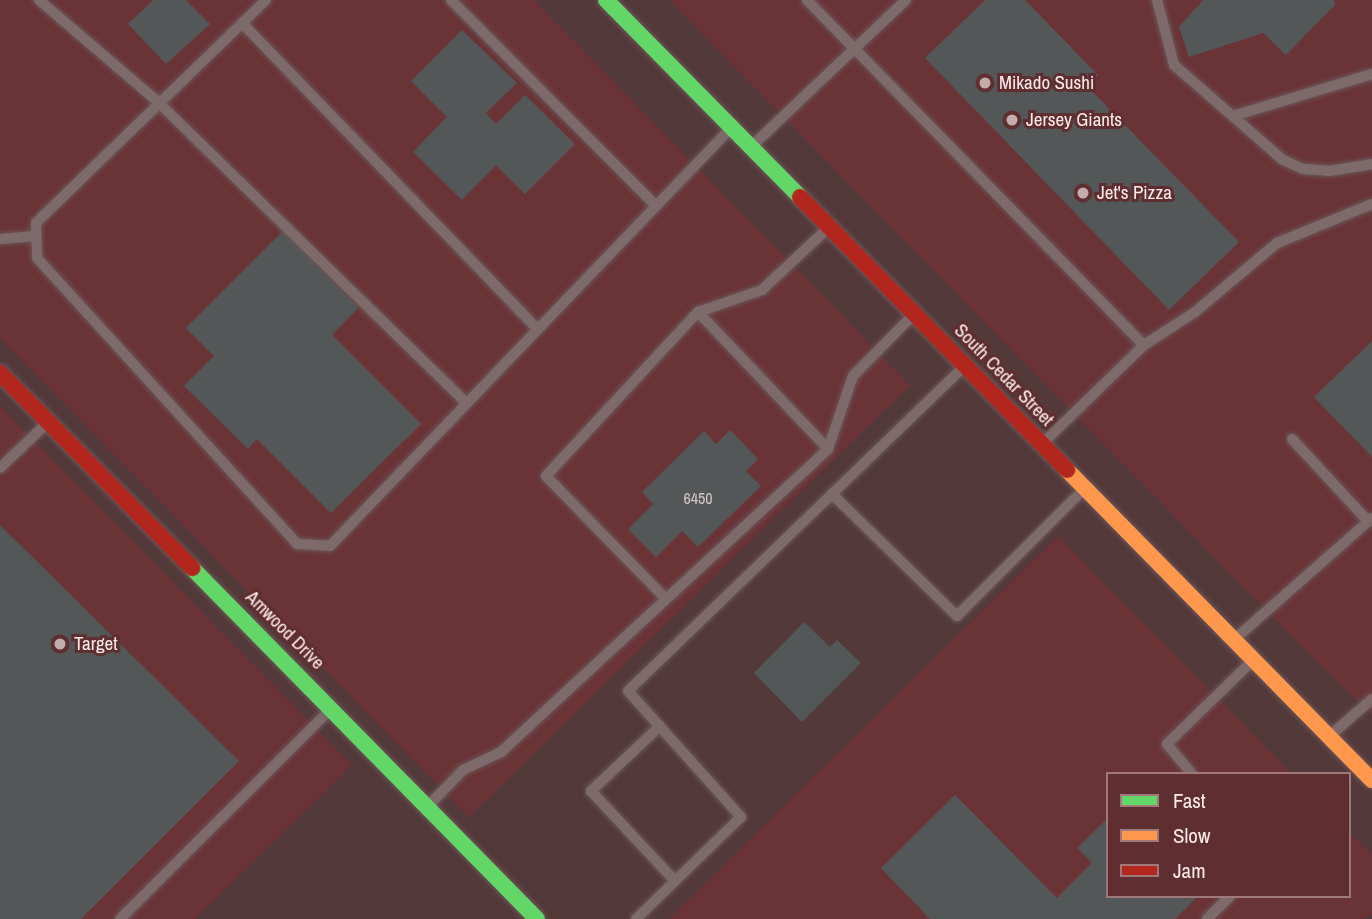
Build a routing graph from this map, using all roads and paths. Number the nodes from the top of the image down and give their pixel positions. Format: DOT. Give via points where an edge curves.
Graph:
graph roads {
  1 [pos="39,0"];
  2 [pos="266,0"];
  3 [pos="451,0"];
  4 [pos="606,0"];
  5 [pos="807,0"];
  6 [pos="906,0"];
  7 [pos="1157,0"];
  8 [pos="242,23"];
  9 [pos="855,46"];
  10 [pos="1372,74"];
  11 [pos="159,103"];
  12 [pos="1233,116"];
  13 [pos="731,128"];
  14 [pos="750,147"];
  15 [pos="1372,164"];
  16 [pos="1372,204"];
  17 [pos="656,206"];
  18 [pos="829,227"];
  19 [pos="36,236"];
  20 [pos="0,239"];
  21 [pos="698,312"];
  22 [pos="915,314"];
  23 [pos="538,329"];
  24 [pos="1144,345"];
  25 [pos="965,366"];
  26 [pos="0,373"];
  27 [pos="466,403"];
  28 [pos="48,422"];
  29 [pos="1293,439"];
  30 [pos="1042,444"];
  31 [pos="828,449"];
  32 [pos="0,468"];
  33 [pos="1085,488"];
  34 [pos="832,494"];
  35 [pos="1370,520"];
  36 [pos="665,597"];
  37 [pos="1234,639"];
  38 [pos="1254,660"];
  39 [pos="1372,699"];
  40 [pos="332,708"];
  41 [pos="660,726"];
  42 [pos="1329,736"];
  43 [pos="1368,769"];
  44 [pos="1190,772"];
  45 [pos="426,808"];
  46 [pos="675,881"];
  47 [pos="1228,898"];
  48 [pos="120,919"];
  49 [pos="537,919"];
  50 [pos="636,919"];
  51 [pos="1207,919"];
  1 -- 11 [label="lane"];
  2 -- 8 [label="lane"];
  3 -- 17 [label="lane"];
  4 -- 13 [label="main road, South Cedar Street"];
  5 -- 9 [label="lane"];
  6 -- 9 [label="lane"];
  7 -- 12 [label="lane" via="1174,65"];
  8 -- 11 [label="lane"];
  8 -- 23 [label="lane"];
  9 -- 14 [label="lane"];
  9 -- 24 [label="lane"];
  10 -- 12 [label="lane"];
  11 -- 19 [label="lane" via="36,223"];
  11 -- 27 [label="lane"];
  12 -- 15 [label="lane" via="1283,160 1303,169"];
  13 -- 14 [label="main road, South Cedar Street"];
  13 -- 17 [label="lane"];
  14 -- 18 [label="main road, South Cedar Street"];
  16 -- 24 [label="lane" via="1277,243 1195,312"];
  17 -- 23 [label="lane"];
  18 -- 21 [label="lane" via="762,290"];
  18 -- 22 [label="main road, South Cedar Street"];
  19 -- 20 [label="lane"];
  19 -- 27 [label="lane" via="37,258 297,544 330,546"];
  21 -- 31 [label="lane"];
  21 -- 36 [label="lane" via="546,476"];
  22 -- 25 [label="main road, South Cedar Street"];
  22 -- 31 [label="lane" via="853,376"];
  23 -- 27 [label="lane"];
  24 -- 30 [label="lane"];
  25 -- 30 [label="main road, South Cedar Street"];
  25 -- 34 [label="lane"];
  26 -- 28 [label="main road, Amwood Drive"];
  28 -- 32 [label="lane"];
  28 -- 40 [label="main road, Amwood Drive"];
  29 -- 35 [label="lane"];
  30 -- 33 [label="main road, South Cedar Street"];
  31 -- 36 [label="lane"];
  33 -- 34 [label="lane" via="957,616"];
  33 -- 37 [label="main road, South Cedar Street"];
  34 -- 41 [label="lane" via="628,691"];
  35 -- 37 [label="lane"];
  36 -- 45 [label="lane" via="501,752 463,769"];
  37 -- 38 [label="main road, South Cedar Street"];
  38 -- 42 [label="main road, South Cedar Street"];
  38 -- 44 [label="lane" via="1167,744"];
  39 -- 42 [label="lane"];
  40 -- 45 [label="main road, Amwood Drive"];
  40 -- 48 [label="lane"];
  41 -- 46 [label="lane" via="741,817"];
  41 -- 46 [label="lane" via="591,791"];
  42 -- 43 [label="main road, South Cedar Street"];
  45 -- 49 [label="main road, Amwood Drive"];
  46 -- 50 [label="lane"];
  47 -- 51 [label="lane"];
}
